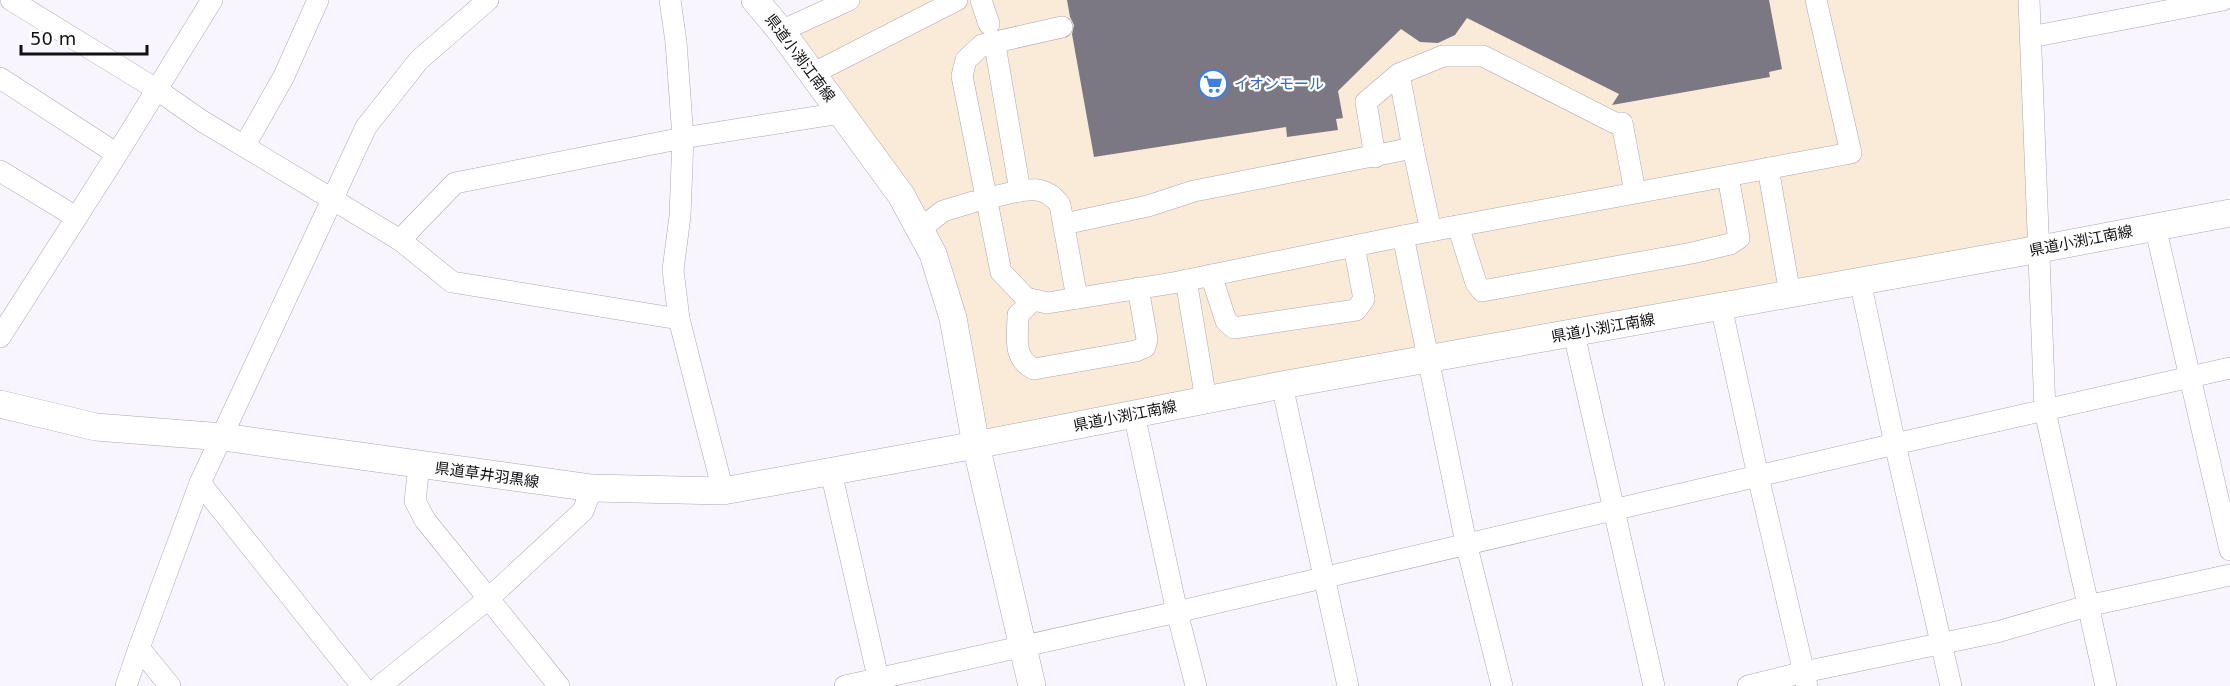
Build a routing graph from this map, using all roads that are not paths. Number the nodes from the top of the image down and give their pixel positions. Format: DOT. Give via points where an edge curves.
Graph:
graph roads {
  1 [pos="11,0"];
  2 [pos="212,0"];
  3 [pos="318,0"];
  4 [pos="488,0"];
  5 [pos="670,0"];
  6 [pos="755,0"];
  7 [pos="849,0"];
  8 [pos="957,0"];
  9 [pos="981,0"];
  10 [pos="1816,0"];
  11 [pos="2029,0"];
  12 [pos="2223,0"];
  13 [pos="989,24"];
  14 [pos="1062,27"];
  15 [pos="781,31"];
  16 [pos="2031,36"];
  17 [pos="996,51"];
  18 [pos="812,74"];
  19 [pos="1399,74"];
  20 [pos="0,78"];
  21 [pos="156,90"];
  22 [pos="841,113"];
  23 [pos="683,138"];
  24 [pos="245,145"];
  25 [pos="1413,148"];
  26 [pos="117,154"];
  27 [pos="1375,157"];
  28 [pos="1768,168"];
  29 [pos="0,171"];
  30 [pos="1728,176"];
  31 [pos="1020,191"];
  32 [pos="1635,192"];
  33 [pos="997,196"];
  34 [pos="333,199"];
  35 [pos="973,202"];
  36 [pos="2230,213"];
  37 [pos="76,218"];
  38 [pos="1064,224"];
  39 [pos="1458,226"];
  40 [pos="2155,226"];
  41 [pos="920,229"];
  42 [pos="1431,231"];
  43 [pos="1403,236"];
  44 [pos="400,240"];
  45 [pos="1354,246"];
  46 [pos="2040,249"];
  47 [pos="1211,275"];
  48 [pos="1186,280"];
  49 [pos="1860,281"];
  50 [pos="1138,288"];
  51 [pos="1790,294"];
  52 [pos="1077,298"];
  53 [pos="1033,300"];
  54 [pos="1721,306"];
  55 [pos="679,319"];
  56 [pos="1574,334"];
  57 [pos="0,337"];
  58 [pos="1428,359"];
  59 [pos="2230,368"];
  60 [pos="2191,377"];
  61 [pos="1282,385"];
  62 [pos="1206,400"];
  63 [pos="0,404"];
  64 [pos="2045,411"];
  65 [pos="1134,414"];
  66 [pos="223,437"];
  67 [pos="1894,444"];
  68 [pos="976,445"];
  69 [pos="419,466"];
  70 [pos="831,472"];
  71 [pos="1758,477"];
  72 [pos="200,483"];
  73 [pos="592,488"];
  74 [pos="723,491"];
  75 [pos="1614,510"];
  76 [pos="1466,543"];
  77 [pos="2230,550"];
  78 [pos="2230,575"];
  79 [pos="1324,577"];
  80 [pos="488,599"];
  81 [pos="2087,606"];
  82 [pos="1177,612"];
  83 [pos="1941,643"];
  84 [pos="1023,645"];
  85 [pos="139,648"];
  86 [pos="1805,679"];
  87 [pos="879,682"];
  88 [pos="126,686"];
  89 [pos="170,686"];
  90 [pos="362,686"];
  91 [pos="380,686"];
  92 [pos="559,686"];
  93 [pos="845,686"];
  94 [pos="1032,686"];
  95 [pos="1196,686"];
  96 [pos="1348,686"];
  97 [pos="1502,686"];
  98 [pos="1654,686"];
  99 [pos="1748,686"];
  100 [pos="1951,686"];
  101 [pos="2106,686"];
  1 -- 21 [label="street"];
  2 -- 21 [label="street"];
  3 -- 24 [label="street" via="284,76"];
  4 -- 34 [label="street" via="419,60 366,127"];
  5 -- 23 [label="street"];
  6 -- 15 [label="main road, 県道小渕江南線"];
  7 -- 15 [label="street"];
  8 -- 18 [label="street"];
  9 -- 13 [label="street"];
  10 -- 28 [label="street" via="1851,153"];
  11 -- 16 [label="street"];
  12 -- 16 [label="street"];
  14 -- 53 [label="street" via="982,45 966,60 962,76 1002,272 1026,298"];
  15 -- 18 [label="main road, 県道小渕江南線"];
  16 -- 46 [label="street"];
  17 -- 31 [label="street"];
  18 -- 22 [label="main road, 県道小渕江南線"];
  19 -- 25 [label="street"];
  19 -- 27 [label="street" via="1366,102"];
  19 -- 32 [label="street" via="1443,56 1483,56 1615,123 1622,123"];
  20 -- 26 [label="street"];
  21 -- 24 [label="street"];
  21 -- 26 [label="street"];
  22 -- 23 [label="street"];
  22 -- 41 [label="main road, 県道小渕江南線" via="901,195"];
  23 -- 44 [label="street" via="455,183"];
  23 -- 55 [label="street" via="673,270"];
  24 -- 34 [label="street"];
  25 -- 27 [label="street"];
  25 -- 42 [label="street"];
  26 -- 37 [label="street"];
  27 -- 38 [label="street" via="1194,191 1148,206"];
  28 -- 30 [label="street"];
  28 -- 51 [label="street"];
  29 -- 37 [label="street"];
  30 -- 32 [label="street"];
  30 -- 39 [label="street" via="1739,238 1730,244 1482,291"];
  31 -- 33 [label="street"];
  31 -- 38 [label="street" via="1041,189 1053,195"];
  32 -- 39 [label="street"];
  34 -- 44 [label="street"];
  34 -- 66 [label="street"];
  35 -- 41 [label="street" via="943,211"];
  36 -- 40 [label="main road, 県道小渕江南線"];
  37 -- 57 [label="street"];
  38 -- 52 [label="street"];
  39 -- 42 [label="street"];
  40 -- 46 [label="main road, 県道小渕江南線"];
  40 -- 60 [label="street"];
  41 -- 68 [label="main road, 県道小渕江南線" via="933,254 953,318"];
  42 -- 43 [label="street"];
  43 -- 45 [label="street"];
  43 -- 58 [label="street"];
  44 -- 55 [label="street" via="452,282"];
  45 -- 47 [label="street"];
  45 -- 47 [label="street" via="1364,299 1356,310 1234,327 1226,321"];
  46 -- 49 [label="main road, 県道小渕江南線"];
  46 -- 64 [label="street"];
  47 -- 48 [label="street"];
  48 -- 50 [label="street"];
  48 -- 62 [label="street"];
  49 -- 51 [label="main road, 県道小渕江南線"];
  49 -- 67 [label="street"];
  50 -- 52 [label="street"];
  50 -- 53 [label="street" via="1147,339 1144,347 1034,369 1025,365 1018,352 1018,315"];
  51 -- 54 [label="main road, 県道小渕江南線"];
  52 -- 53 [label="street" via="1047,303"];
  54 -- 56 [label="main road, 県道小渕江南線"];
  54 -- 71 [label="street"];
  55 -- 74 [label="street"];
  56 -- 58 [label="main road, 県道小渕江南線"];
  56 -- 75 [label="street"];
  58 -- 61 [label="main road, 県道小渕江南線"];
  58 -- 76 [label="street"];
  59 -- 60 [label="street"];
  60 -- 64 [label="street"];
  60 -- 77 [label="street"];
  61 -- 62 [label="main road, 県道小渕江南線"];
  61 -- 79 [label="street"];
  62 -- 65 [label="main road, 県道小渕江南線"];
  63 -- 66 [label="main road, 県道草井羽黒線" via="96,427"];
  64 -- 67 [label="street"];
  64 -- 81 [label="street"];
  65 -- 68 [label="main road, 県道小渕江南線"];
  65 -- 82 [label="street"];
  66 -- 69 [label="main road, 県道草井羽黒線"];
  66 -- 72 [label="street"];
  67 -- 71 [label="street"];
  67 -- 83 [label="street"];
  68 -- 70 [label="main road, 県道草井羽黒線"];
  68 -- 84 [label="main road, 県道小渕江南線"];
  69 -- 73 [label="main road, 県道草井羽黒線"];
  69 -- 80 [label="street" via="415,501 425,520"];
  70 -- 74 [label="main road, 県道草井羽黒線"];
  70 -- 87 [label="street"];
  71 -- 75 [label="street"];
  71 -- 86 [label="street"];
  72 -- 85 [label="street"];
  72 -- 90 [label="street"];
  73 -- 74 [label="main road, 県道草井羽黒線"];
  73 -- 80 [label="street" via="583,511"];
  75 -- 76 [label="street"];
  75 -- 98 [label="street"];
  76 -- 79 [label="street"];
  76 -- 97 [label="street"];
  78 -- 81 [label="street"];
  79 -- 82 [label="street"];
  79 -- 96 [label="street"];
  80 -- 91 [label="street"];
  80 -- 92 [label="street"];
  81 -- 83 [label="street" via="1997,632"];
  81 -- 101 [label="street"];
  82 -- 84 [label="street"];
  82 -- 95 [label="street"];
  83 -- 86 [label="street"];
  83 -- 100 [label="street"];
  84 -- 87 [label="street"];
  84 -- 94 [label="main road, 県道小渕江南線"];
  85 -- 88 [label="street"];
  85 -- 89 [label="street"];
  86 -- 99 [label="street"];
  87 -- 93 [label="street"];
}
